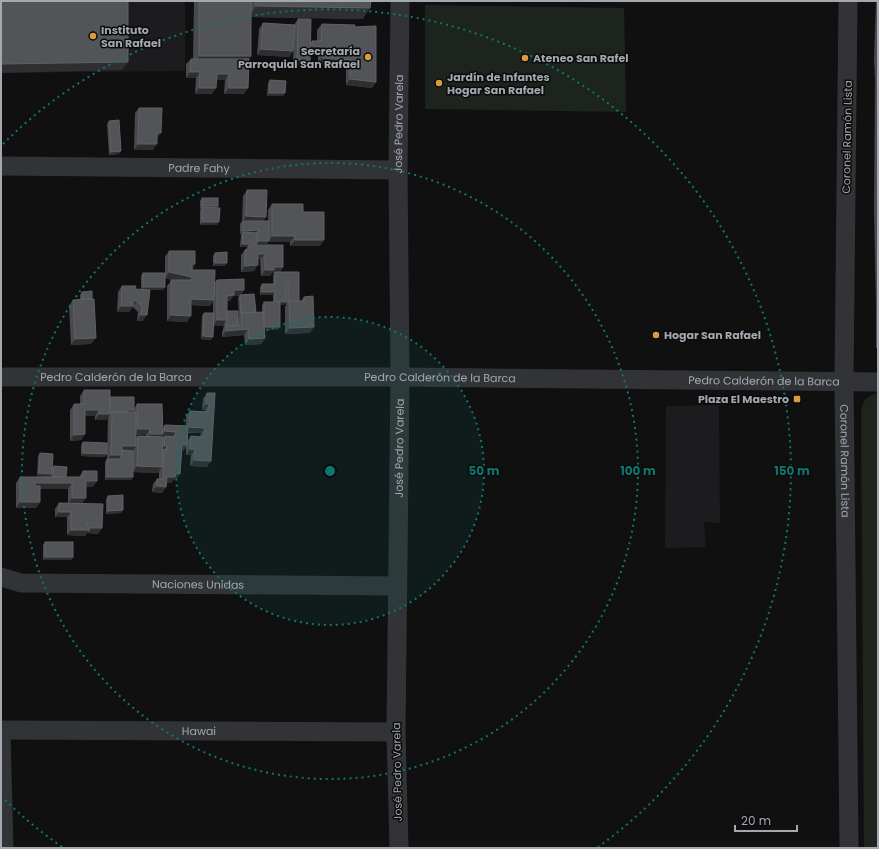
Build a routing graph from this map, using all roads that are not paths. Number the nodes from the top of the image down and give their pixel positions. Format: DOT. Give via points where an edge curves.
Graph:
graph roads {
  1 [pos="400,1"];
  2 [pos="848,1"];
  3 [pos="1,166"];
  4 [pos="398,170"];
  5 [pos="1,377"];
  6 [pos="400,377"];
  7 [pos="844,382"];
  8 [pos="878,382"];
  9 [pos="1,576"];
  10 [pos="397,586"];
  11 [pos="1,730"];
  12 [pos="396,732"];
  13 [pos="1,734"];
  14 [pos="4,848"];
  15 [pos="399,848"];
  16 [pos="849,848"];
  1 -- 4 [label="street, José Pedro Varela"];
  2 -- 7 [label="street, Coronel Ramón Lista"];
  3 -- 4 [label="street, Padre Fahy"];
  4 -- 6 [label="street, José Pedro Varela"];
  5 -- 6 [label="street, Pedro Calderón de la Barca"];
  6 -- 7 [label="street, Pedro Calderón de la Barca"];
  6 -- 10 [label="street, José Pedro Varela"];
  7 -- 8 [label="street, Pedro Calderón de la Barca"];
  7 -- 16 [label="street, Coronel Ramón Lista"];
  9 -- 10 [label="street, Naciones Unidas" via="21,583"];
  10 -- 12 [label="street, José Pedro Varela"];
  11 -- 12 [label="street, Hawai"];
  12 -- 15 [label="street, José Pedro Varela"];
  13 -- 14 [label="street"];
}
